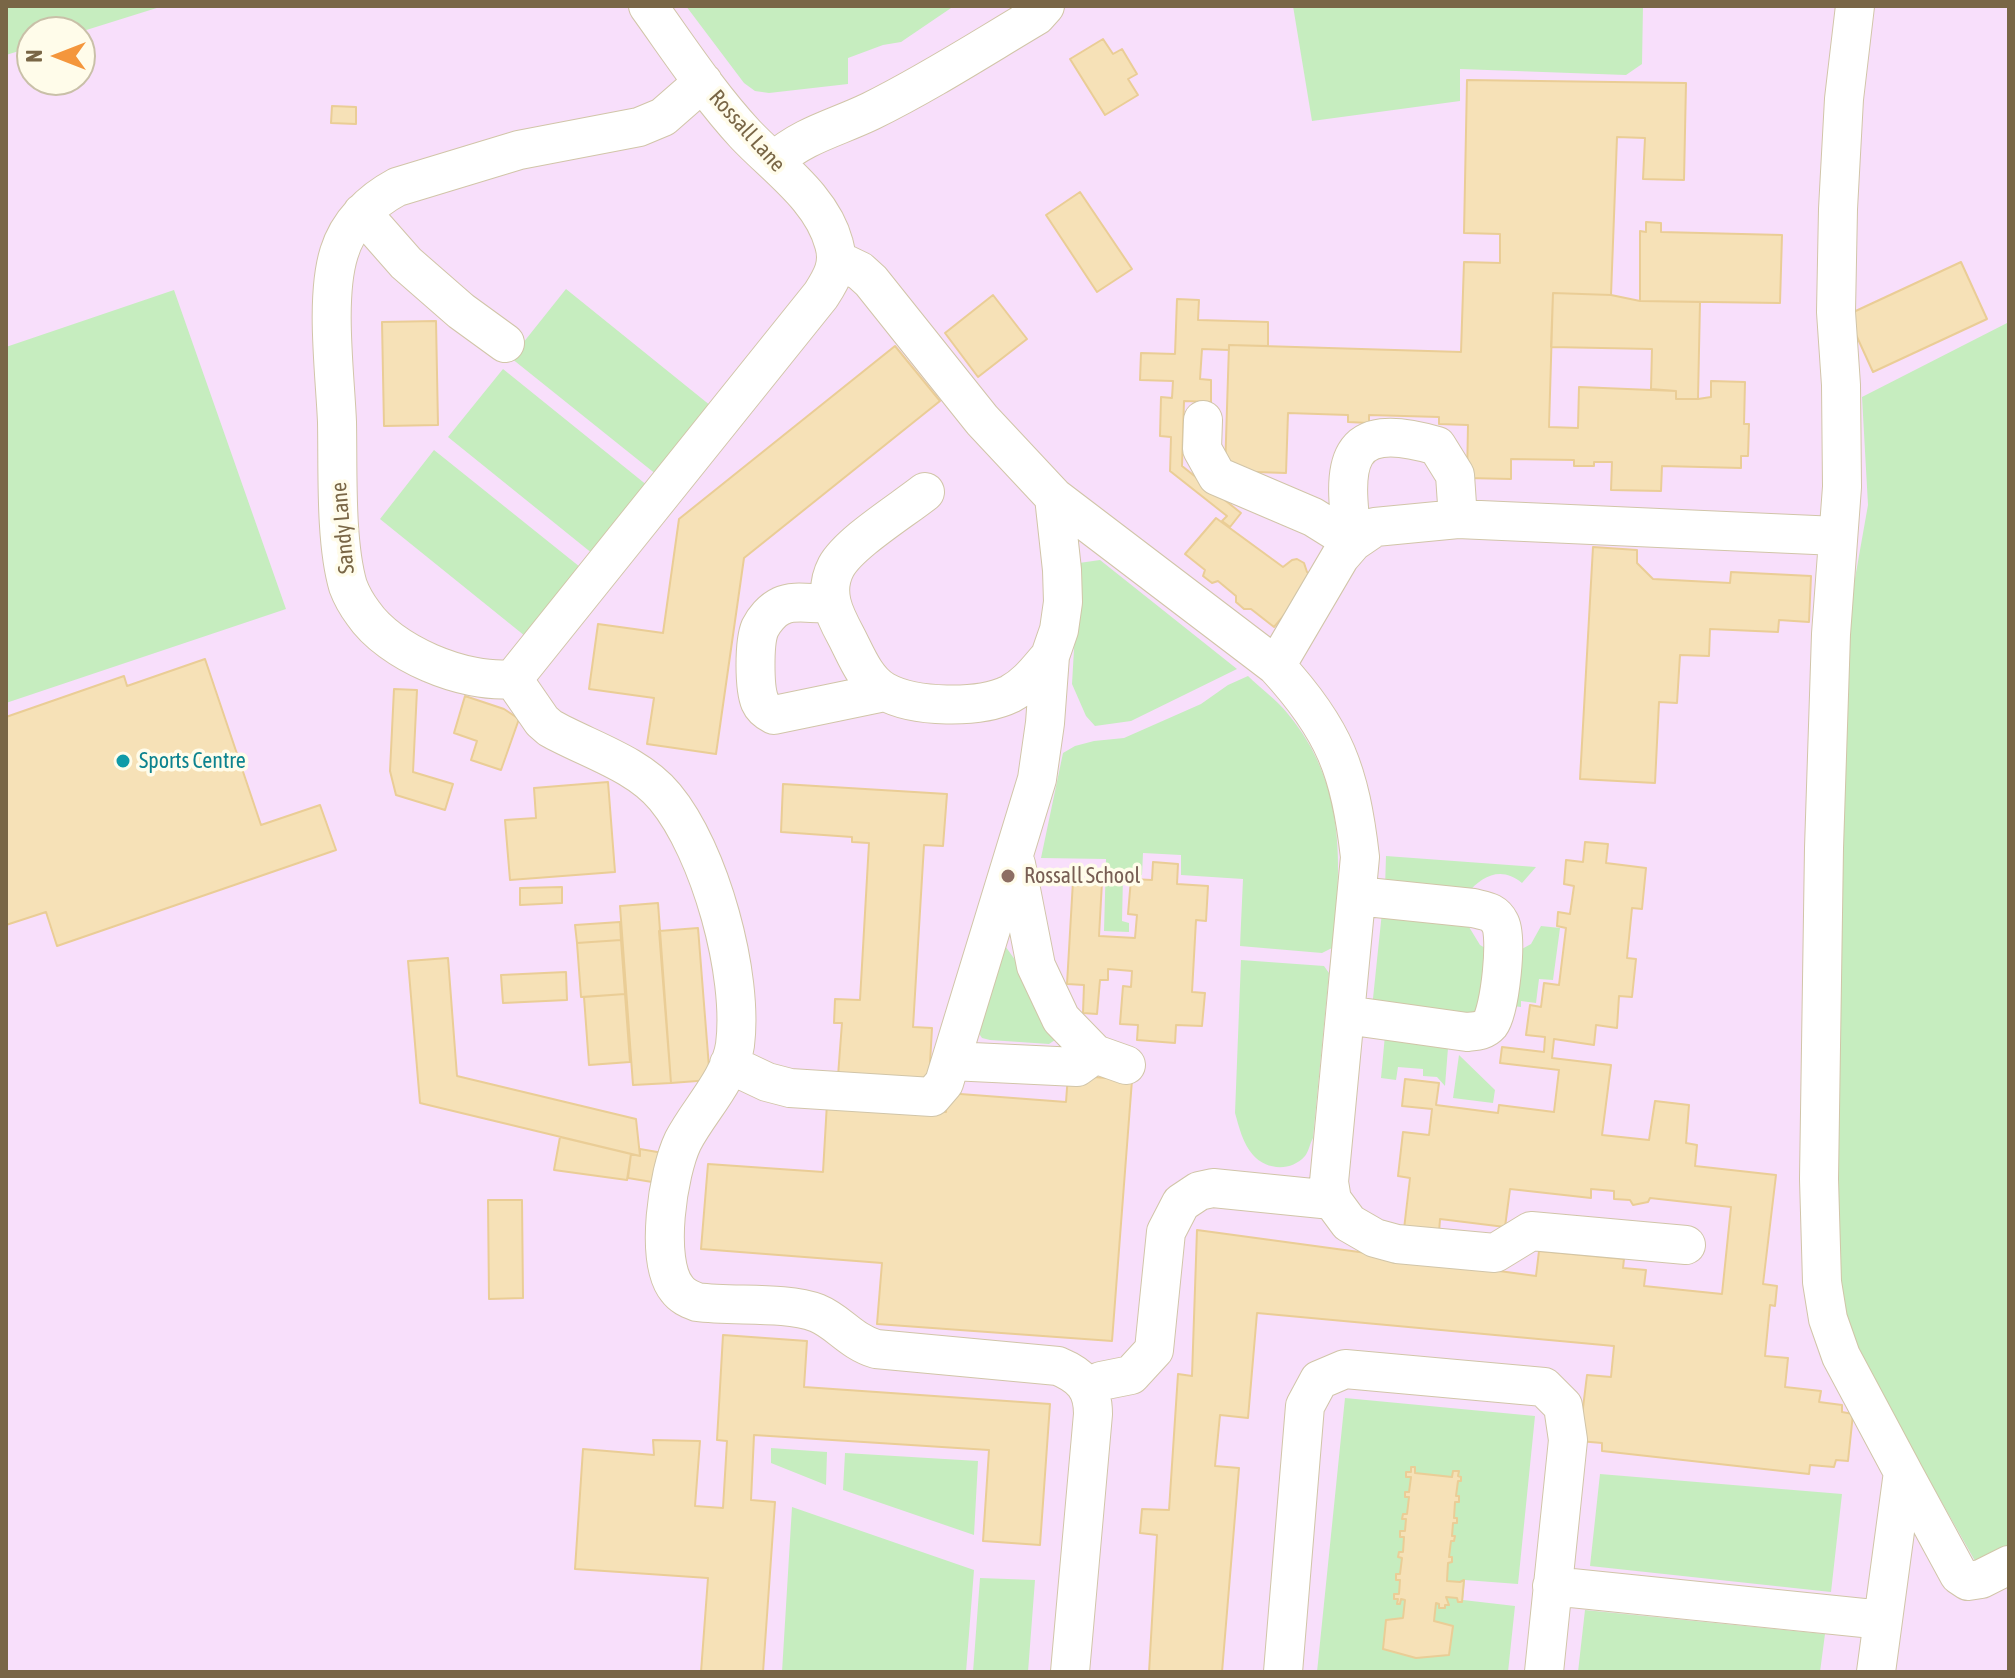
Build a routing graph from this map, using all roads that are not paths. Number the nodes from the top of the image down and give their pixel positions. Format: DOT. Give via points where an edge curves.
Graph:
graph roads {
  1 [pos="648,6"];
  2 [pos="1045,6"];
  3 [pos="1855,6"];
  4 [pos="703,82"];
  5 [pos="774,161"];
  6 [pos="362,213"];
  7 [pos="837,260"];
  8 [pos="505,343"];
  9 [pos="1203,420"];
  10 [pos="925,492"];
  11 [pos="1054,497"];
  12 [pos="1458,519"];
  13 [pos="1837,536"];
  14 [pos="1353,542"];
  15 [pos="830,603"];
  16 [pos="1050,656"];
  17 [pos="1276,666"];
  18 [pos="513,679"];
  19 [pos="885,692"];
  20 [pos="1015,857"];
  21 [pos="1357,896"];
  22 [pos="1346,1015"];
  23 [pos="951,1061"];
  24 [pos="729,1064"];
  25 [pos="1332,1200"];
  26 [pos="1686,1245"];
  27 [pos="1089,1387"];
  28 [pos="1903,1472"];
  29 [pos="2009,1565"];
  30 [pos="1552,1586"];
  31 [pos="1883,1620"];
  32 [pos="1070,1672"];
  33 [pos="1283,1672"];
  34 [pos="1544,1672"];
  35 [pos="1876,1672"];
  1 -- 4 [label="street, Rossall Lane"];
  2 -- 5 [label="street" via="942,72 873,110 815,133"];
  3 -- 13 [label="street" via="1838,209 1842,487"];
  4 -- 5 [label="street, Rossall Lane" via="745,135"];
  4 -- 6 [label="street, Sandy Lane" via="663,117 639,127 519,150 420,178 379,197"];
  5 -- 7 [label="street, Rossall Lane" via="816,209"];
  6 -- 8 [label="street" via="406,263"];
  6 -- 18 [label="street, Sandy Lane" via="339,251 332,295 340,532 348,587 378,631 404,650 460,673"];
  7 -- 11 [label="street" via="871,281 982,420"];
  7 -- 18 [label="street" via="821,295"];
  9 -- 14 [label="street" via="1202,449 1217,476 1313,517"];
  10 -- 15 [label="street" via="844,555 834,570"];
  11 -- 16 [label="street" via="1063,602"];
  11 -- 17 [label="street"];
  12 -- 13 [label="street"];
  12 -- 14 [label="street" via="1375,527"];
  12 -- 14 [label="street" via="1455,475 1437,446 1411,438 1375,437 1357,448 1348,468"];
  13 -- 28 [label="street" via="1824,848 1822,1282 1841,1356"];
  14 -- 17 [label="street"];
  15 -- 19 [label="street" via="864,669"];
  15 -- 19 [label="street" via="788,603 768,616 759,630 760,701 766,711 774,715"];
  16 -- 19 [label="street" via="1028,682 990,700 944,705"];
  16 -- 20 [label="street" via="1037,779"];
  17 -- 21 [label="street" via="1307,699 1340,758 1355,815"];
  18 -- 24 [label="street" via="550,728 651,783 691,837 734,980 736,1033"];
  20 -- 23 [label="street"];
  20 -- 23 [label="street" via="1036,966 1061,1019 1110,1060 1077,1067"];
  21 -- 22 [label="street"];
  21 -- 22 [label="street" via="1492,912 1502,925 1504,942 1495,1012 1480,1031"];
  22 -- 25 [label="street" via="1329,1182"];
  23 -- 24 [label="street" via="944,1083 932,1097 778,1086"];
  24 -- 27 [label="street" via="683,1141 673,1171 666,1258 675,1288 684,1297 808,1310 876,1349 1058,1366"];
  25 -- 26 [label="street" via="1349,1223 1397,1244 1495,1253 1531,1231"];
  25 -- 27 [label="street" via="1213,1188 1181,1203 1166,1232 1154,1350 1131,1375"];
  27 -- 32 [label="street" via="1092,1430"];
  28 -- 29 [label="street" via="1959,1575 1968,1581 1981,1579"];
  28 -- 31 [label="street"];
  30 -- 31 [label="street"];
  30 -- 33 [label="street" via="1568,1440 1563,1406 1544,1387 1345,1369 1319,1380 1305,1406"];
  30 -- 34 [label="street"];
  31 -- 35 [label="street"];
}
